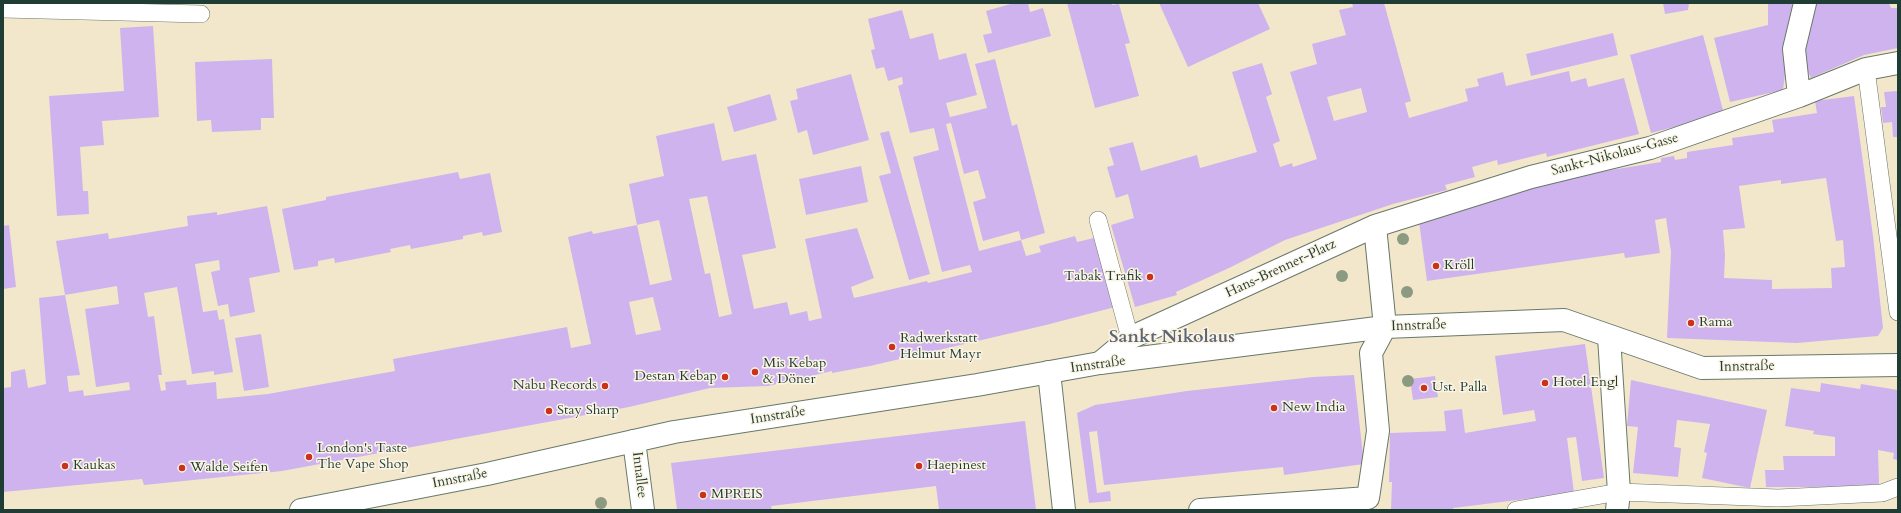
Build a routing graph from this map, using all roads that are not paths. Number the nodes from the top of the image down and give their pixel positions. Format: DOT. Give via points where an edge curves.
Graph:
graph roads {
  1 [pos="1805,3"];
  2 [pos="3,9"];
  3 [pos="201,14"];
  4 [pos="1898,63"];
  5 [pos="1866,69"];
  6 [pos="1799,96"];
  7 [pos="1098,220"];
  8 [pos="1376,226"];
  9 [pos="1898,312"];
  10 [pos="1385,327"];
  11 [pos="1609,337"];
  12 [pos="1130,338"];
  13 [pos="1100,363"];
  14 [pos="1898,365"];
  15 [pos="1050,372"];
  16 [pos="634,441"];
  17 [pos="1898,487"];
  18 [pos="1618,501"];
  19 [pos="1371,504"];
  20 [pos="301,510"];
  21 [pos="643,510"];
  22 [pos="1064,510"];
  23 [pos="1200,510"];
  24 [pos="1516,510"];
  1 -- 6 [label="street" via="1794,49"];
  2 -- 3 [label="lane"];
  4 -- 5 [label="street, Sankt-Nikolaus-Gasse"];
  5 -- 6 [label="street, Sankt-Nikolaus-Gasse"];
  5 -- 9 [label="lane"];
  6 -- 8 [label="street, Sankt-Nikolaus-Gasse" via="1650,148 1531,177"];
  7 -- 12 [label="lane"];
  8 -- 10 [label="street"];
  8 -- 12 [label="street, Hans-Brenner-Platz"];
  10 -- 11 [label="street, Innstraße" via="1564,320"];
  10 -- 13 [label="street, Innstraße"];
  10 -- 19 [label="street" via="1371,352 1378,431"];
  11 -- 14 [label="street, Innstraße" via="1702,368"];
  11 -- 18 [label="street"];
  12 -- 13 [label="street, Hans-Brenner-Platz"];
  13 -- 15 [label="street, Innstraße"];
  15 -- 16 [label="street, Innstraße" via="674,432"];
  15 -- 22 [label="street"];
  16 -- 20 [label="street, Innstraße" via="487,474"];
  16 -- 21 [label="street, Innallee"];
  17 -- 18 [label="lane" via="1882,493"];
  18 -- 24 [label="lane"];
  19 -- 23 [label="street"];
}
